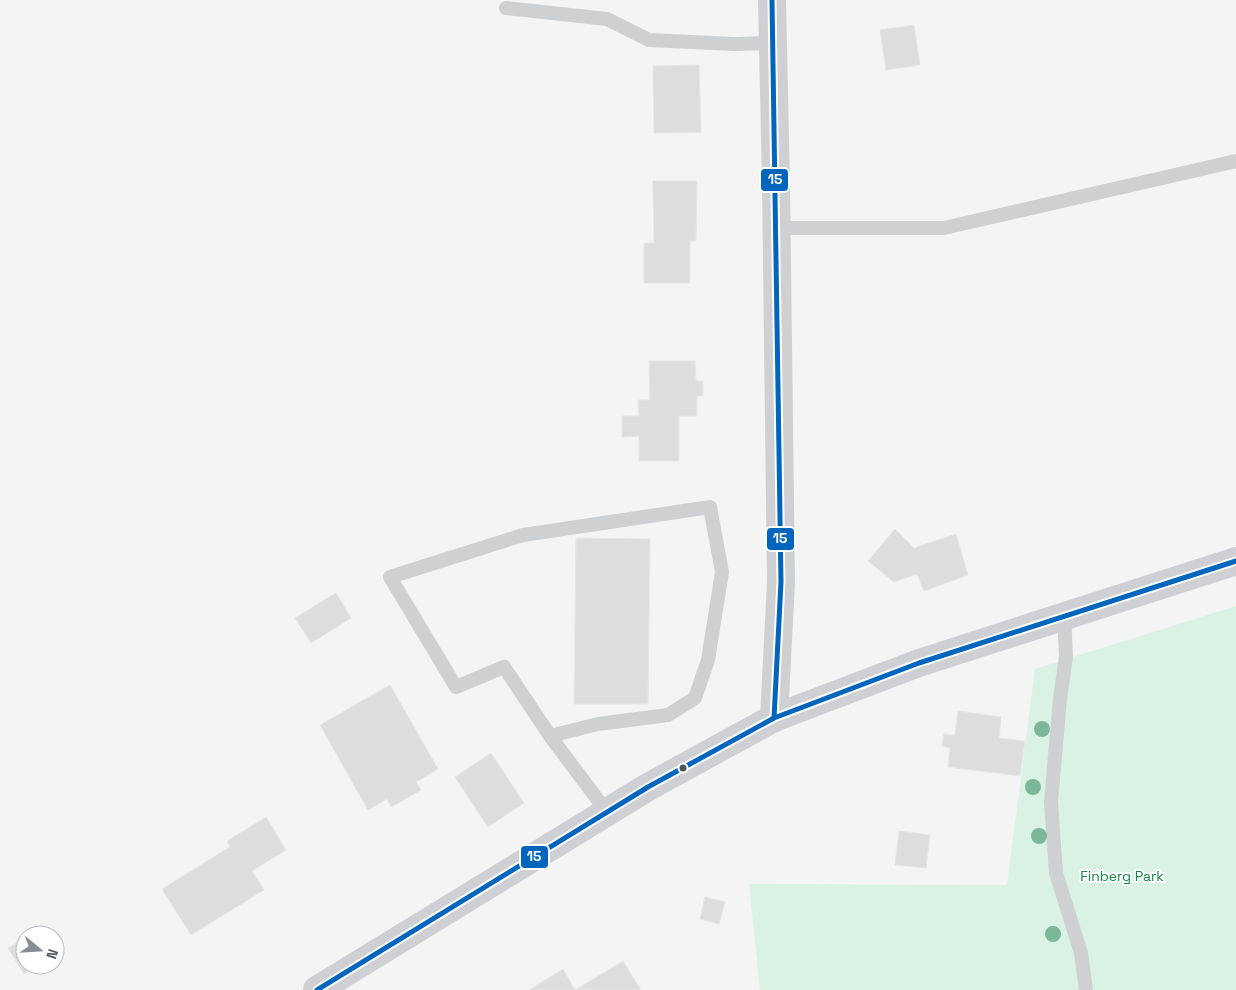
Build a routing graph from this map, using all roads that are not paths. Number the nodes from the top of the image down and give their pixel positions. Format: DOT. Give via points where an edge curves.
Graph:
graph roads {
  1 [pos="772,0"];
  2 [pos="506,8"];
  3 [pos="773,43"];
  4 [pos="1236,162"];
  5 [pos="777,228"];
  6 [pos="1236,561"];
  7 [pos="1064,616"];
  8 [pos="774,718"];
  9 [pos="550,736"];
  10 [pos="607,812"];
  11 [pos="317,990"];
  12 [pos="1086,990"];
  1 -- 3 [label="main road"];
  2 -- 3 [label="lane" via="606,19 648,40"];
  3 -- 5 [label="main road"];
  4 -- 5 [label="lane" via="944,228"];
  5 -- 8 [label="main road" via="781,582"];
  6 -- 7 [label="main road"];
  7 -- 8 [label="main road" via="919,663"];
  7 -- 12 [label="lane" via="1066,656 1051,802 1056,873 1080,953"];
  8 -- 10 [label="main road"];
  9 -- 9 [label="lane" via="598,724 668,715 695,698 708,660 722,572 710,507 523,535 390,577 456,687 504,667"];
  9 -- 10 [label="lane"];
  10 -- 11 [label="main road"];
}
